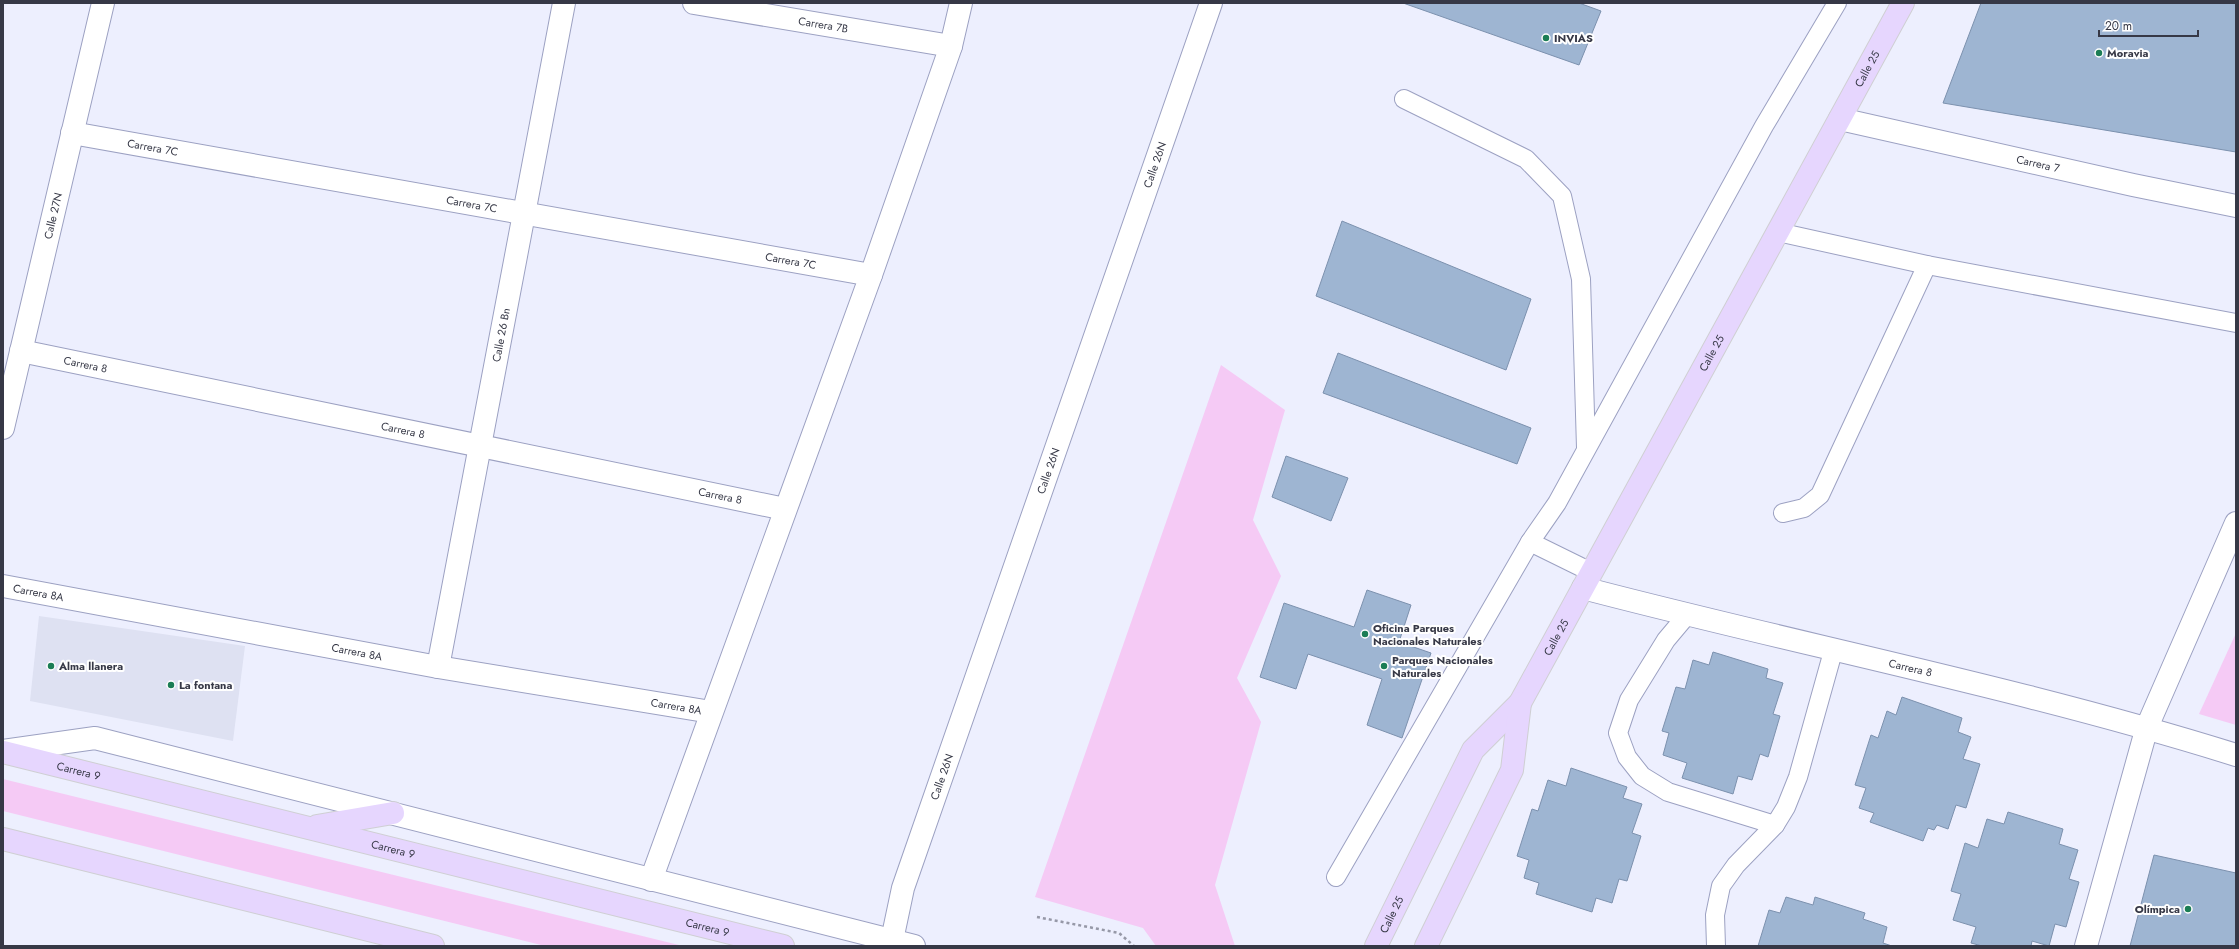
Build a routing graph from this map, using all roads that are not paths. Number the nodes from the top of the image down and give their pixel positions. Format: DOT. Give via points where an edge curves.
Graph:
graph roads {
  1 [pos="103,3"];
  2 [pos="564,3"];
  3 [pos="694,3"];
  4 [pos="960,3"];
  5 [pos="1211,3"];
  6 [pos="1837,3"];
  7 [pos="1903,3"];
  8 [pos="951,46"];
  9 [pos="1404,99"];
  10 [pos="1840,118"];
  11 [pos="72,133"];
  12 [pos="2236,206"];
  13 [pos="524,213"];
  14 [pos="1778,232"];
  15 [pos="1927,265"];
  16 [pos="871,275"];
  17 [pos="2236,323"];
  18 [pos="21,351"];
  19 [pos="3,428"];
  20 [pos="480,446"];
  21 [pos="1586,449"];
  22 [pos="786,509"];
  23 [pos="1783,513"];
  24 [pos="2236,523"];
  25 [pos="1530,542"];
  26 [pos="1587,580"];
  27 [pos="3,586"];
  28 [pos="1687,615"];
  29 [pos="1834,648"];
  30 [pos="438,667"];
  31 [pos="1520,703"];
  32 [pos="711,712"];
  33 [pos="2147,727"];
  34 [pos="3,752"];
  35 [pos="2236,756"];
  36 [pos="393,813"];
  37 [pos="1775,825"];
  38 [pos="308,828"];
  39 [pos="3,839"];
  40 [pos="1336,878"];
  41 [pos="651,880"];
  42 [pos="892,940"];
  43 [pos="434,946"];
  44 [pos="783,946"];
  45 [pos="914,946"];
  46 [pos="1376,946"];
  47 [pos="1426,946"];
  48 [pos="1716,946"];
  49 [pos="2086,946"];
  1 -- 11 [label="street, Calle 27N"];
  2 -- 13 [label="street, Calle 26 Bn"];
  3 -- 8 [label="street, Carrera 7B"];
  4 -- 8 [label="street"];
  5 -- 42 [label="street, Calle 26N" via="903,888"];
  6 -- 21 [label="lane" via="1764,126"];
  7 -- 10 [label="main road, Calle 25"];
  8 -- 16 [label="street"];
  9 -- 21 [label="lane" via="1526,160 1562,196 1581,279"];
  10 -- 12 [label="street, Carrera 7"];
  10 -- 14 [label="main road, Calle 25"];
  11 -- 13 [label="street, Carrera 7C"];
  11 -- 18 [label="street, Calle 27N"];
  13 -- 16 [label="street, Carrera 7C"];
  13 -- 20 [label="street, Calle 26 Bn"];
  14 -- 15 [label="lane"];
  14 -- 26 [label="main road, Calle 25"];
  15 -- 17 [label="lane"];
  15 -- 23 [label="lane" via="1820,495 1804,508"];
  16 -- 22 [label="street"];
  18 -- 19 [label="street, Calle 27N"];
  18 -- 20 [label="street, Carrera 8"];
  20 -- 22 [label="street, Carrera 8"];
  20 -- 30 [label="street, Calle 26 Bn"];
  21 -- 25 [label="lane" via="1557,503"];
  22 -- 32 [label="street"];
  24 -- 33 [label="street"];
  25 -- 26 [label="lane"];
  25 -- 40 [label="lane"];
  26 -- 28 [label="street, Carrera 8"];
  26 -- 31 [label="main road, Calle 25"];
  27 -- 30 [label="street, Carrera 8A"];
  28 -- 29 [label="street, Carrera 8"];
  28 -- 37 [label="lane" via="1666,640 1629,700 1618,734 1627,757 1642,776 1668,792"];
  29 -- 33 [label="street, Carrera 8"];
  29 -- 37 [label="lane" via="1798,777 1786,807"];
  30 -- 32 [label="street, Carrera 8A"];
  31 -- 46 [label="main road, Calle 25" via="1473,750"];
  31 -- 47 [label="main road, Calle 25" via="1512,770"];
  32 -- 41 [label="street"];
  33 -- 35 [label="street, Carrera 8"];
  33 -- 49 [label="street"];
  34 -- 36 [label="street" via="95,738"];
  34 -- 38 [label="main road, Carrera 9"];
  36 -- 38 [label="main road"];
  36 -- 41 [label="street"];
  37 -- 48 [label="lane" via="1736,865 1721,886 1715,915"];
  38 -- 44 [label="main road, Carrera 9"];
  39 -- 43 [label="main road"];
  41 -- 42 [label="street"];
  42 -- 45 [label="street"];
}
